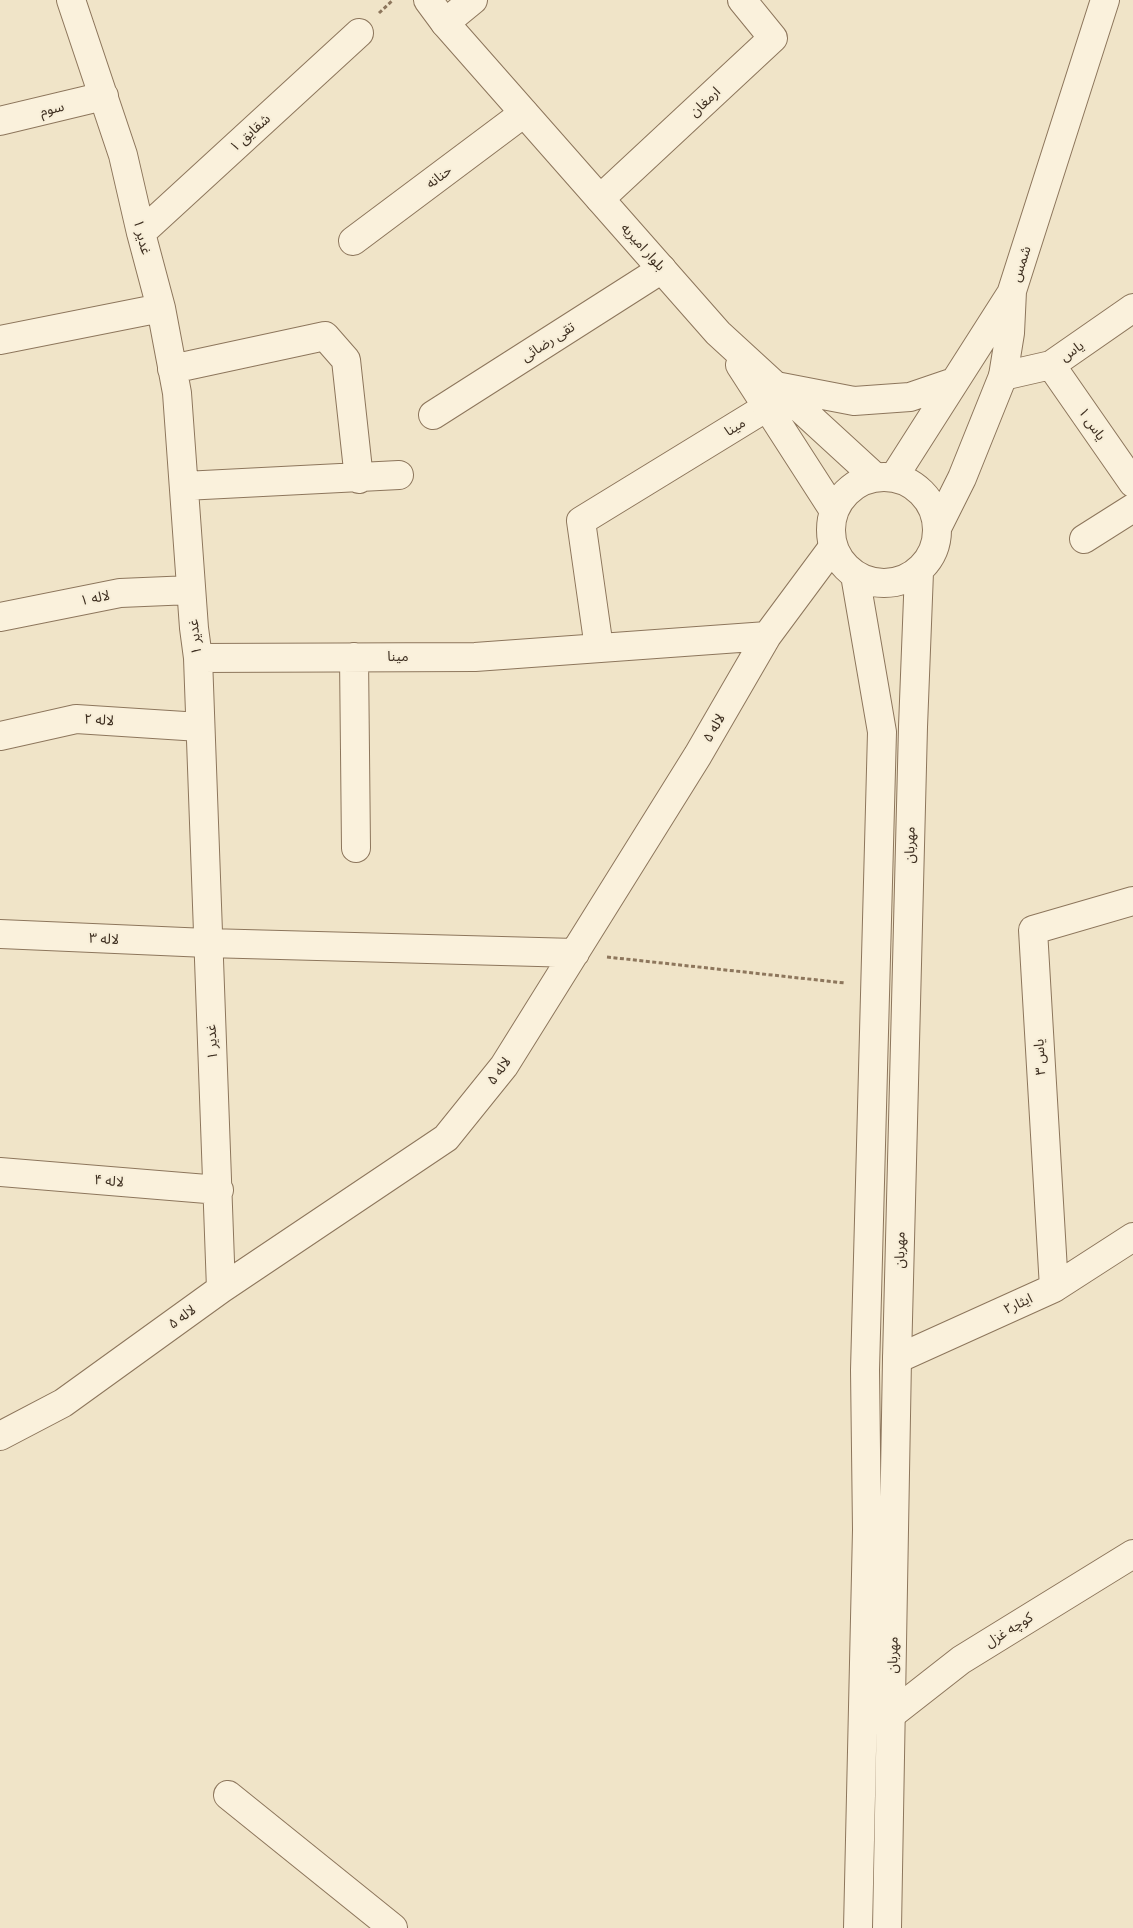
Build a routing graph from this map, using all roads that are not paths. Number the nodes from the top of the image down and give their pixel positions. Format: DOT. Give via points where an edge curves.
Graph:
graph roads {
  1 [pos="71,0"];
  2 [pos="428,0"];
  3 [pos="473,0"];
  4 [pos="742,0"];
  5 [pos="1105,0"];
  6 [pos="446,23"];
  7 [pos="359,33"];
  8 [pos="104,96"];
  9 [pos="524,113"];
  10 [pos="0,121"];
  11 [pos="600,199"];
  12 [pos="141,233"];
  13 [pos="353,241"];
  14 [pos="662,269"];
  15 [pos="1012,291"];
  16 [pos="161,308"];
  17 [pos="1132,311"];
  18 [pos="0,340"];
  19 [pos="1051,365"];
  20 [pos="172,369"];
  21 [pos="1003,376"];
  22 [pos="954,382"];
  23 [pos="772,397"];
  24 [pos="433,415"];
  25 [pos="399,475"];
  26 [pos="885,477"];
  27 [pos="359,478"];
  28 [pos="1133,483"];
  29 [pos="184,486"];
  30 [pos="1133,508"];
  31 [pos="834,511"];
  32 [pos="938,526"];
  33 [pos="1084,539"];
  34 [pos="833,547"];
  35 [pos="920,572"];
  36 [pos="855,575"];
  37 [pos="191,590"];
  38 [pos="0,617"];
  39 [pos="767,636"];
  40 [pos="599,648"];
  41 [pos="354,657"];
  42 [pos="198,658"];
  43 [pos="200,727"];
  44 [pos="0,736"];
  45 [pos="356,848"];
  46 [pos="1133,902"];
  47 [pos="0,934"];
  48 [pos="207,943"];
  49 [pos="575,953"];
  50 [pos="0,1172"];
  51 [pos="218,1190"];
  52 [pos="1133,1237"];
  53 [pos="1054,1288"];
  54 [pos="221,1289"];
  55 [pos="897,1359"];
  56 [pos="0,1436"];
  57 [pos="896,1527"];
  58 [pos="866,1530"];
  59 [pos="1133,1554"];
  60 [pos="892,1714"];
  61 [pos="228,1795"];
  62 [pos="389,1926"];
  63 [pos="858,1928"];
  64 [pos="887,1928"];
  1 -- 8 [label="street, غدیر ۱"];
  2 -- 6 [label="street, بلوار امیریه"];
  3 -- 6 [label="street"];
  4 -- 11 [label="street, ارمغان" via="773,38"];
  5 -- 15 [label="street, شمس"];
  6 -- 9 [label="street, بلوار امیریه"];
  7 -- 12 [label="street, شقایق ۱"];
  8 -- 10 [label="street, سوم"];
  8 -- 12 [label="street, غدیر ۱" via="123,155"];
  9 -- 11 [label="street, بلوار امیریه"];
  9 -- 13 [label="street, حنانه"];
  11 -- 14 [label="street, بلوار امیریه"];
  12 -- 16 [label="street, غدیر ۱"];
  14 -- 23 [label="street, بلوار امیریه"];
  14 -- 24 [label="street, تقی رضائی"];
  15 -- 21 [label="street, شمس"];
  15 -- 22 [label="street"];
  16 -- 18 [label="street"];
  16 -- 20 [label="street, غدیر ۱"];
  17 -- 19 [label="street, یاس"];
  19 -- 21 [label="street, یاس"];
  19 -- 28 [label="street, یاس ۱"];
  20 -- 27 [label="street" via="325,336 346,360"];
  20 -- 29 [label="street, غدیر ۱" via="177,393"];
  21 -- 32 [label="street, شمس" via="962,478"];
  22 -- 23 [label="street" via="910,398 854,401"];
  22 -- 26 [label="street"];
  23 -- 26 [label="street"];
  23 -- 31 [label="street"];
  23 -- 40 [label="street, مینا" via="581,521"];
  25 -- 27 [label="street"];
  26 -- 31 [label="street" via="858,484 844,495"];
  26 -- 32 [label="street" via="911,484 924,495 934,509"];
  27 -- 29 [label="street"];
  29 -- 37 [label="street, غدیر ۱"];
  30 -- 33 [label="street"];
  31 -- 34 [label="street" via="830,529"];
  32 -- 35 [label="street" via="937,543"];
  34 -- 36 [label="street" via="842,563"];
  34 -- 39 [label="street, لاله ۵"];
  35 -- 36 [label="street" via="888,584 870,582"];
  35 -- 55 [label="street, مهربان"];
  36 -- 58 [label="street, مهربان" via="882,732 865,1370"];
  37 -- 38 [label="street, لاله ۱" via="120,593"];
  37 -- 42 [label="street, غدیر ۱"];
  39 -- 40 [label="street, مینا"];
  39 -- 49 [label="street, لاله ۵" via="698,755"];
  40 -- 41 [label="street, مینا" via="475,657"];
  41 -- 42 [label="street, مینا"];
  41 -- 45 [label="street"];
  42 -- 43 [label="street, غدیر ۱"];
  43 -- 44 [label="street, لاله ۲" via="76,718"];
  43 -- 48 [label="street, غدیر ۱"];
  46 -- 53 [label="street, یاس ۳" via="1033,930"];
  47 -- 48 [label="street, لاله ۳"];
  48 -- 49 [label="street, لاله ۳"];
  48 -- 51 [label="street, غدیر ۱"];
  49 -- 54 [label="street, لاله ۵" via="504,1066 446,1138"];
  50 -- 51 [label="street, لاله ۴"];
  51 -- 54 [label="street, غدیر ۱"];
  52 -- 53 [label="street, ایثار۲"];
  53 -- 55 [label="street, ایثار۲"];
  54 -- 56 [label="street, لاله ۵" via="63,1403"];
  55 -- 57 [label="street, مهربان"];
  57 -- 58 [label="street"];
  57 -- 60 [label="street, مهربان"];
  58 -- 63 [label="street, مهربان"];
  59 -- 60 [label="street, کوچه غزل" via="961,1660"];
  60 -- 64 [label="street, مهربان"];
  61 -- 62 [label="street"];
}
